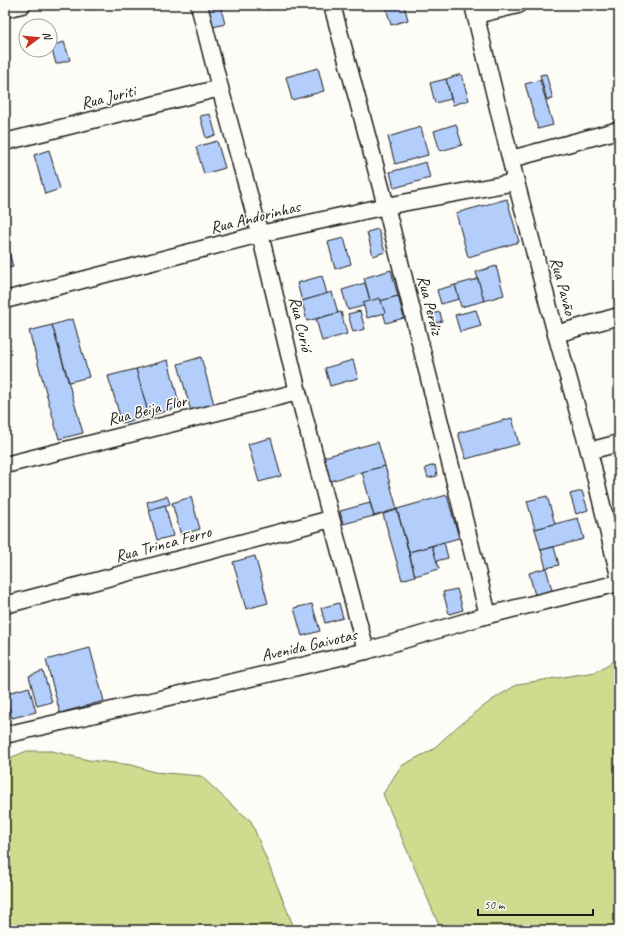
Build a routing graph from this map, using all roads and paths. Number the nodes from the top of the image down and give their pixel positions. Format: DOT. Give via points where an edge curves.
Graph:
graph roads {
  1 [pos="22,5"];
  2 [pos="199,5"];
  3 [pos="332,5"];
  4 [pos="518,5"];
  5 [pos="5,9"];
  6 [pos="474,10"];
  7 [pos="220,88"];
  8 [pos="619,130"];
  9 [pos="5,142"];
  10 [pos="511,159"];
  11 [pos="516,182"];
  12 [pos="386,206"];
  13 [pos="260,234"];
  14 [pos="5,300"];
  15 [pos="619,316"];
  16 [pos="556,334"];
  17 [pos="298,392"];
  18 [pos="619,443"];
  19 [pos="589,451"];
  20 [pos="5,465"];
  21 [pos="331,519"];
  22 [pos="619,576"];
  23 [pos="619,583"];
  24 [pos="5,606"];
  25 [pos="488,615"];
  26 [pos="366,651"];
  27 [pos="5,734"];
  1 -- 5 [label="street"];
  2 -- 7 [label="street, Rua Curió"];
  3 -- 12 [label="street, Rua Perdiz"];
  4 -- 6 [label="street"];
  6 -- 10 [label="street, Rua Pavão"];
  7 -- 9 [label="street, Rua Juriti"];
  7 -- 13 [label="street, Rua Curió"];
  8 -- 10 [label="street"];
  10 -- 11 [label="street, Rua Pavão"];
  11 -- 12 [label="street, Rua Andorinhas"];
  11 -- 16 [label="street, Rua Pavão"];
  12 -- 13 [label="street, Rua Andorinhas"];
  12 -- 25 [label="street, Rua Perdiz"];
  13 -- 14 [label="street, Rua Andorinhas"];
  13 -- 17 [label="street, Rua Curió"];
  15 -- 16 [label="street"];
  16 -- 19 [label="street, Rua Pavão"];
  17 -- 20 [label="street, Rua Beija Flor"];
  17 -- 21 [label="street, Rua Curió"];
  18 -- 19 [label="street"];
  19 -- 22 [label="street, Rua Pavão"];
  21 -- 24 [label="street, Rua Trinca Ferro"];
  21 -- 26 [label="street, Rua Curió"];
  23 -- 25 [label="street, Avenida Gaivotas"];
  25 -- 26 [label="street, Avenida Gaivotas"];
  26 -- 27 [label="street, Avenida Gaivotas"];
}
